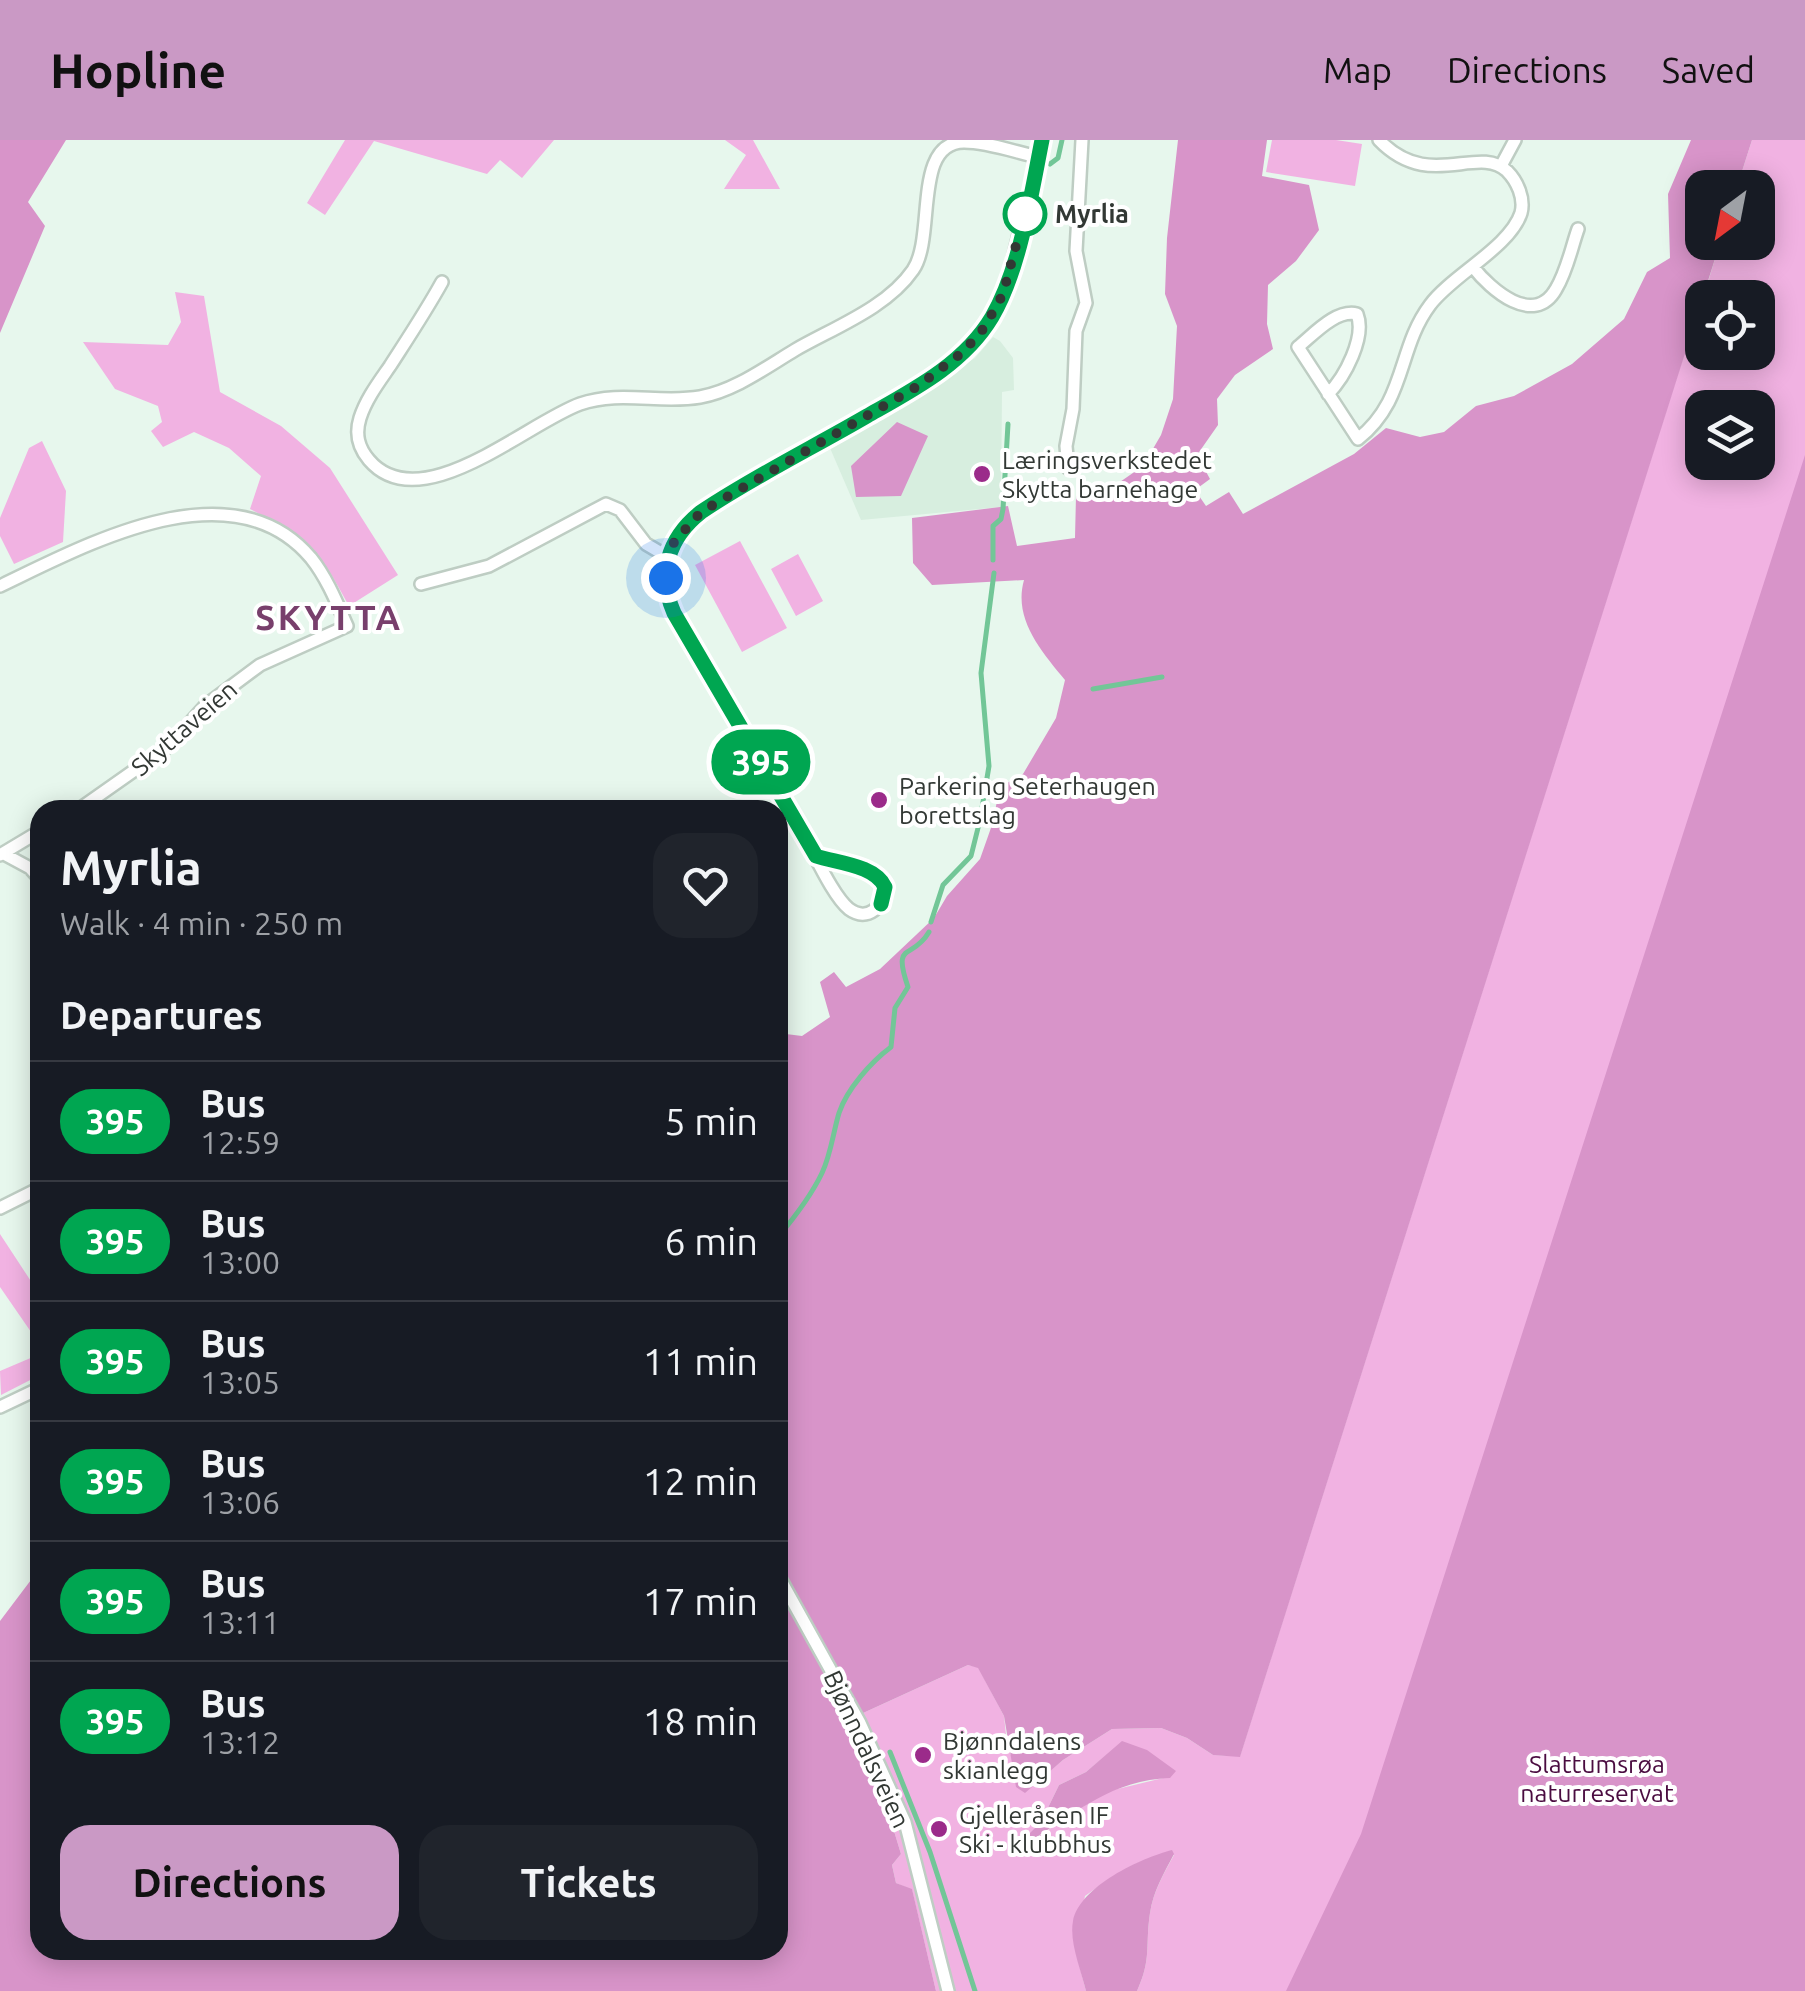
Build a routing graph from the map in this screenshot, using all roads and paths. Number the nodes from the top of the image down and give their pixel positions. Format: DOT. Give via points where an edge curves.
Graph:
graph roads {
  1 [pos="1042,140"];
  2 [pos="1082,140"];
  3 [pos="1379,140"];
  4 [pos="1516,140"];
  5 [pos="1038,157"];
  6 [pos="1501,166"];
  7 [pos="1578,229"];
  8 [pos="1472,267"];
  9 [pos="442,282"];
  10 [pos="1328,394"];
  11 [pos="1068,468"];
  12 [pos="668,558"];
  13 [pos="421,584"];
  14 [pos="0,586"];
  15 [pos="94,800"];
  16 [pos="783,800"];
  17 [pos="788,808"];
  18 [pos="30,837"];
  19 [pos="2,855"];
  20 [pos="816,856"];
  21 [pos="30,868"];
  22 [pos="30,1193"];
  23 [pos="0,1208"];
  24 [pos="30,1393"];
  25 [pos="0,1407"];
  26 [pos="788,1593"];
  27 [pos="948,1991"];
  1 -- 5 [label="street"];
  2 -- 11 [label="street" via="1076,251 1086,304 1076,331"];
  3 -- 6 [label="street" via="1416,165"];
  4 -- 6 [label="street"];
  5 -- 9 [label="street" via="970,142 941,150 931,169 923,246 902,284 737,384 699,398 590,401 459,468 403,478 368,458 358,426"];
  5 -- 12 [label="street" via="1011,272 978,336 938,373 701,512"];
  6 -- 8 [label="street" via="1519,189 1521,212"];
  7 -- 8 [label="street" via="1555,293 1536,304 1502,298"];
  8 -- 10 [label="street" via="1423,314 1388,406 1358,439"];
  10 -- 10 [label="street" via="1298,347 1351,312 1361,319 1360,331 1341,381"];
  12 -- 13 [label="street" via="606,504 489,566"];
  12 -- 16 [label="street" via="666,586 674,613"];
  14 -- 15 [label="street, Skyttaveien" via="137,527 185,516 250,519 311,558 348,626 260,665 205,706 169,746"];
  17 -- 20 [label="street"];
  18 -- 19 [label="street"];
  19 -- 21 [label="street"];
  20 -- 20 [label="street" via="848,908 867,914 881,904 880,878"];
  22 -- 23 [label="street"];
  24 -- 25 [label="street"];
  26 -- 27 [label="street, Bjønndalsveien" via="867,1736 905,1822"];
}
